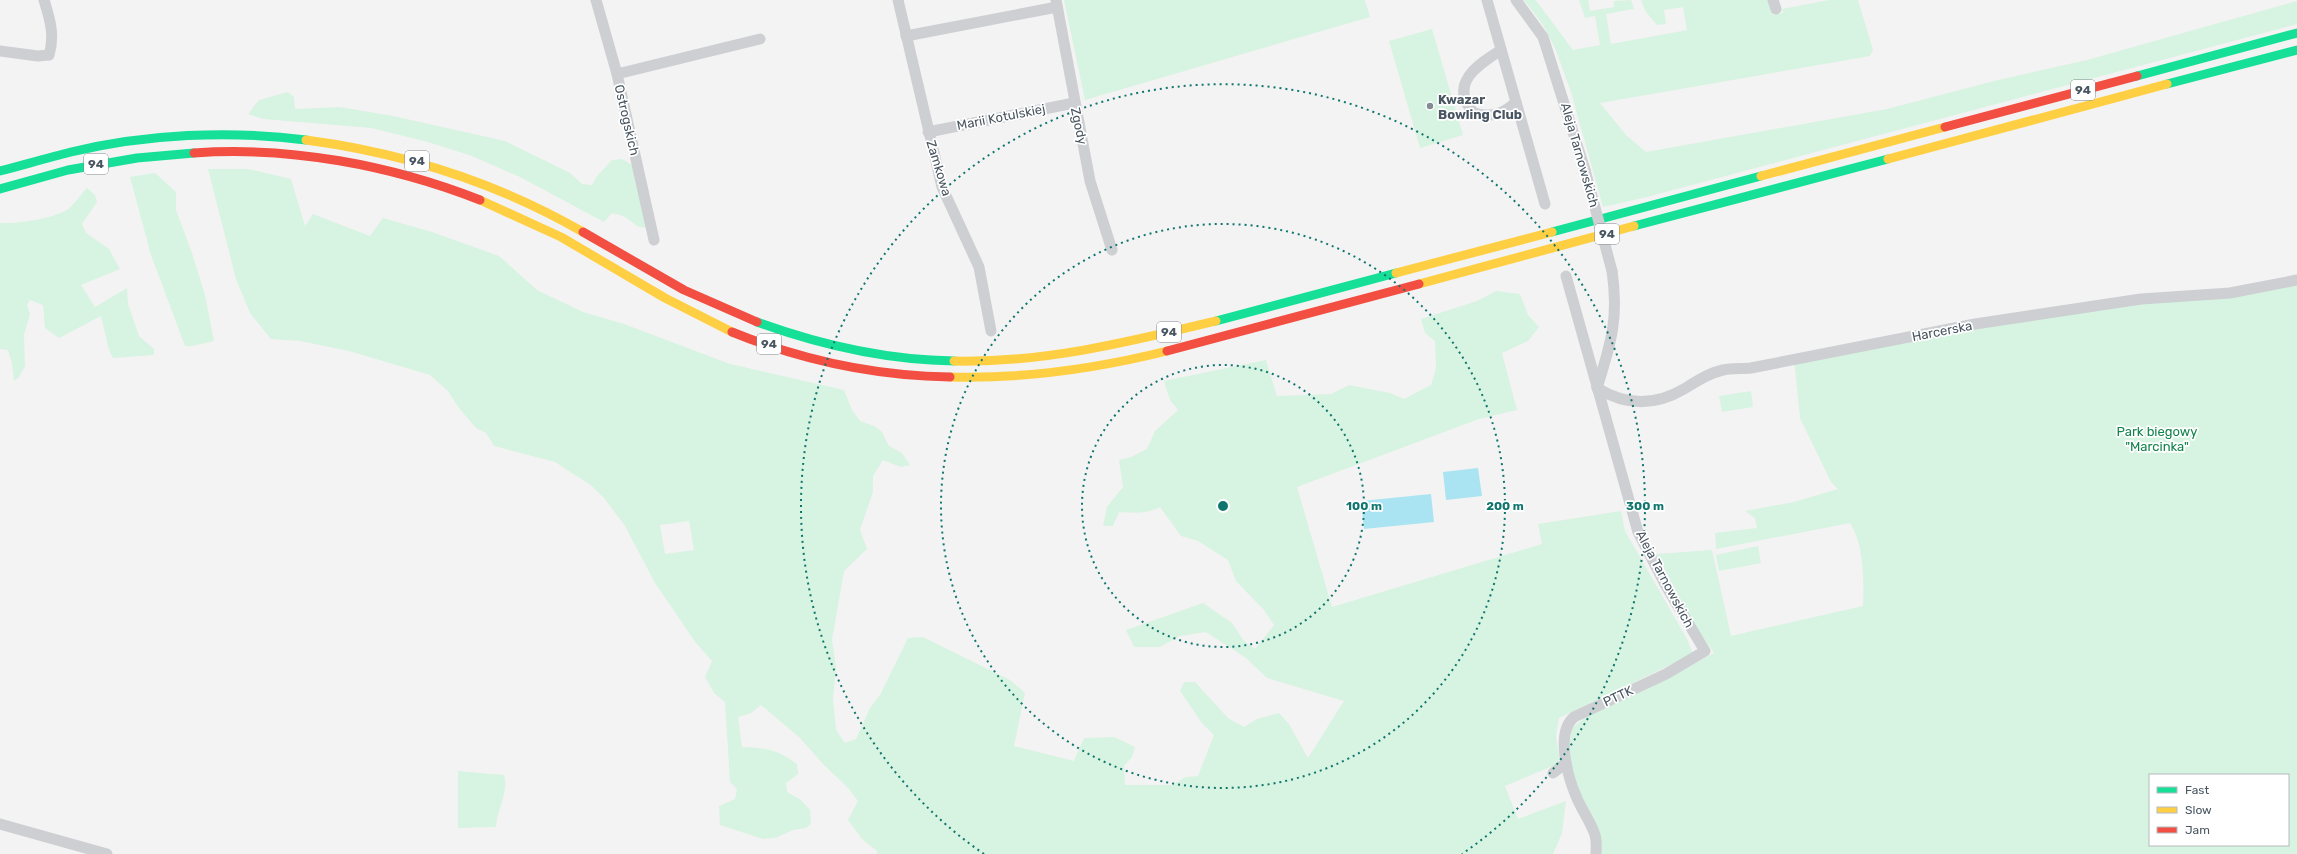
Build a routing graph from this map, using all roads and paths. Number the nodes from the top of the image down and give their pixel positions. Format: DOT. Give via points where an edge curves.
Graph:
graph roads {
  1 [pos="44,0"];
  2 [pos="596,0"];
  3 [pos="898,0"];
  4 [pos="1487,0"];
  5 [pos="1516,0"];
  6 [pos="1057,4"];
  7 [pos="2297,33"];
  8 [pos="906,36"];
  9 [pos="760,39"];
  10 [pos="1501,50"];
  11 [pos="2297,50"];
  12 [pos="0,51"];
  13 [pos="617,74"];
  14 [pos="1074,102"];
  15 [pos="1516,102"];
  16 [pos="928,132"];
  17 [pos="0,171"];
  18 [pos="0,189"];
  19 [pos="1545,204"];
  20 [pos="654,240"];
  21 [pos="1112,250"];
  22 [pos="1566,276"];
  23 [pos="2297,280"];
  24 [pos="991,331"];
  25 [pos="1597,388"];
  26 [pos="1705,651"];
  27 [pos="1566,763"];
  28 [pos="1554,773"];
  29 [pos="0,824"];
  30 [pos="106,854"];
  31 [pos="1596,854"];
  1 -- 12 [label="street" via="52,30 49,55"];
  2 -- 13 [label="street, Ostrogskich"];
  3 -- 8 [label="street, Zamkowa"];
  4 -- 10 [label="street"];
  5 -- 25 [label="street, Aleja Tarnowskich, bridge" via="1543,37 1585,170 1612,271 1616,298 1615,322"];
  6 -- 8 [label="street"];
  6 -- 14 [label="street, Zgody" via="1074,90"];
  7 -- 17 [label="main road, 94" via="1220,320 1107,347 1041,358 954,360 892,355 845,348 790,334 701,299 560,219 505,192 431,164 356,146 318,140 247,135 151,138 57,154"];
  8 -- 16 [label="street, Zamkowa"];
  9 -- 13 [label="street"];
  10 -- 15 [label="street"];
  10 -- 15 [label="street" via="1479,65 1466,79 1466,101 1474,112 1491,116 1506,111"];
  11 -- 18 [label="main road, 94" via="1109,365 1058,373 1004,377 956,378 910,374 845,365 791,352 685,310 549,231 496,206 385,169 286,154 156,154 77,167"];
  13 -- 20 [label="street, Ostrogskich"];
  14 -- 16 [label="street, Marii Kotulskiej"];
  14 -- 21 [label="street, Zgody" via="1090,181"];
  15 -- 19 [label="street"];
  16 -- 24 [label="street, Zamkowa" via="942,187 979,267"];
  22 -- 25 [label="street, Aleja Tarnowskich"];
  23 -- 25 [label="street, Harcerska" via="2230,293 2141,299 1975,324 1751,368 1724,370 1704,377 1657,401 1636,403 1618,400"];
  25 -- 26 [label="street, Aleja Tarnowskich" via="1638,532 1666,586"];
  26 -- 27 [label="street, PTTK" via="1666,674 1574,717 1568,722 1565,732"];
  27 -- 28 [label="street"];
  27 -- 31 [label="street, PTTK" via="1576,796 1595,835"];
  29 -- 30 [label="street"];
}
